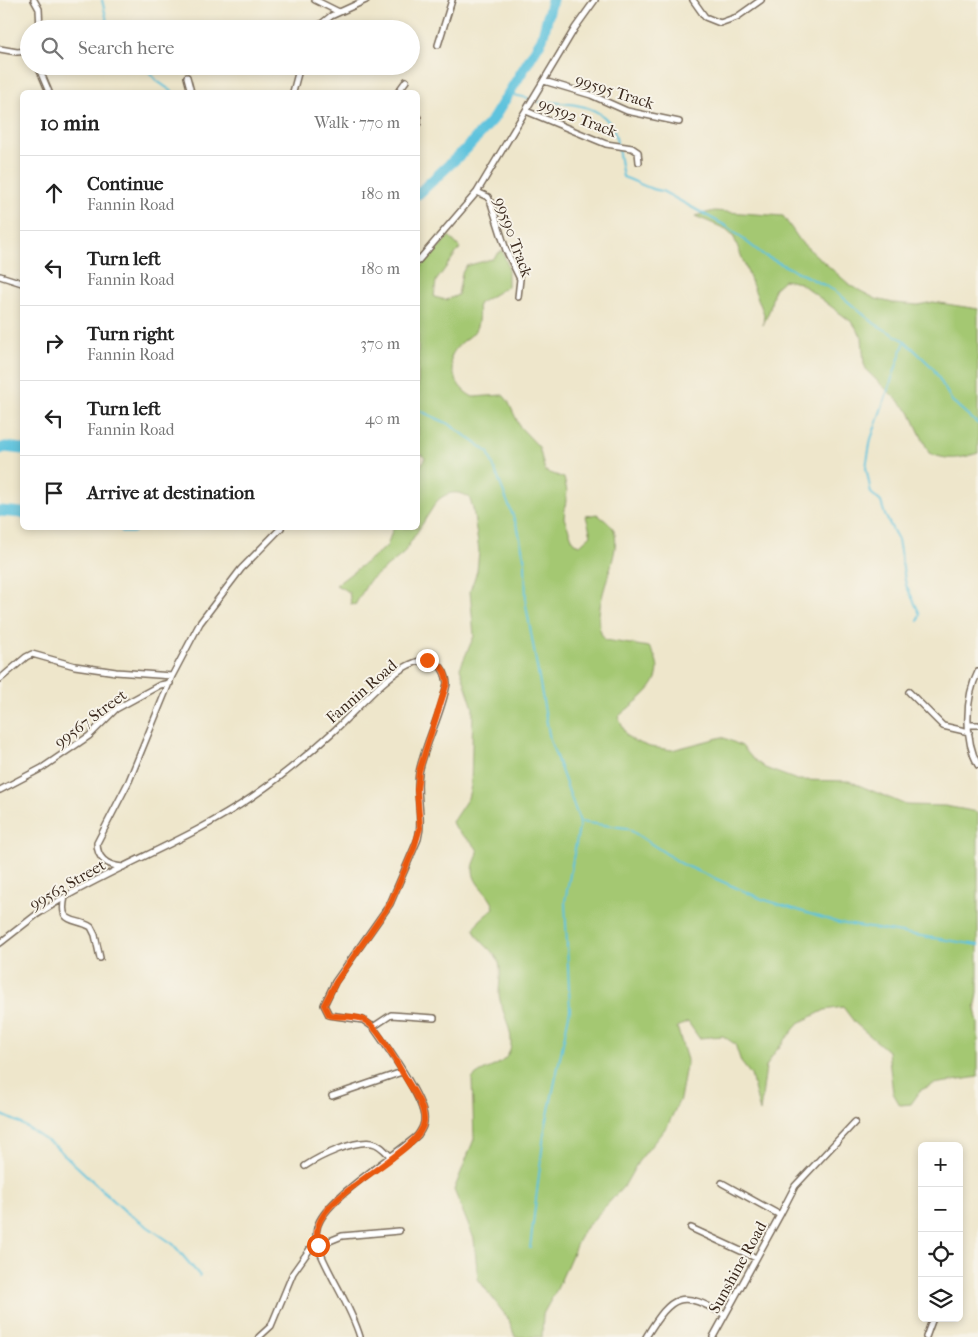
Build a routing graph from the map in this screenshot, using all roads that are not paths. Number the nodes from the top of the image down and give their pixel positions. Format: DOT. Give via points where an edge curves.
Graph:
graph roads {
  1 [pos="34,0"];
  2 [pos="315,0"];
  3 [pos="366,0"];
  4 [pos="452,0"];
  5 [pos="595,0"];
  6 [pos="693,0"];
  7 [pos="761,0"];
  8 [pos="340,12"];
  9 [pos="40,20"];
  10 [pos="328,20"];
  11 [pos="438,45"];
  12 [pos="0,49"];
  13 [pos="20,52"];
  14 [pos="42,75"];
  15 [pos="298,75"];
  16 [pos="187,77"];
  17 [pos="406,81"];
  18 [pos="544,81"];
  19 [pos="48,90"];
  20 [pos="190,90"];
  21 [pos="294,90"];
  22 [pos="399,90"];
  23 [pos="526,111"];
  24 [pos="679,122"];
  25 [pos="639,162"];
  26 [pos="476,192"];
  27 [pos="420,260"];
  28 [pos="0,276"];
  29 [pos="20,282"];
  30 [pos="518,297"];
  31 [pos="279,530"];
  32 [pos="978,672"];
  33 [pos="172,676"];
  34 [pos="0,679"];
  35 [pos="170,683"];
  36 [pos="909,692"];
  37 [pos="970,725"];
  38 [pos="978,725"];
  39 [pos="969,732"];
  40 [pos="978,765"];
  41 [pos="0,790"];
  42 [pos="123,867"];
  43 [pos="65,897"];
  44 [pos="0,943"];
  45 [pos="100,958"];
  46 [pos="434,1018"];
  47 [pos="373,1027"];
  48 [pos="402,1072"];
  49 [pos="332,1096"];
  50 [pos="855,1122"];
  51 [pos="392,1157"];
  52 [pos="305,1166"];
  53 [pos="722,1183"];
  54 [pos="778,1214"];
  55 [pos="691,1228"];
  56 [pos="400,1231"];
  57 [pos="318,1245"];
  58 [pos="756,1258"];
  59 [pos="725,1315"];
  60 [pos="932,1322"];
  61 [pos="259,1337"];
  62 [pos="360,1337"];
  63 [pos="646,1337"];
  64 [pos="713,1337"];
  65 [pos="926,1337"];
  1 -- 9 [label="street"];
  2 -- 8 [label="street"];
  3 -- 8 [label="street"];
  4 -- 11 [label="street"];
  5 -- 18 [label="street"];
  6 -- 7 [label="street" via="706,17 720,23 737,17"];
  8 -- 10 [label="street"];
  12 -- 13 [label="street"];
  14 -- 19 [label="street"];
  15 -- 21 [label="street"];
  16 -- 20 [label="street"];
  17 -- 22 [label="street"];
  18 -- 23 [label="street"];
  18 -- 24 [label="street, 99595 Track" via="591,95 628,112"];
  23 -- 25 [label="street, 99592 Track" via="606,144 632,148 638,152"];
  23 -- 26 [label="street"];
  26 -- 27 [label="street"];
  26 -- 30 [label="street, 99590 Track" via="488,197 491,203 506,250 520,279"];
  28 -- 29 [label="street"];
  31 -- 33 [label="street" via="241,569 200,622"];
  32 -- 37 [label="street" via="969,697"];
  33 -- 34 [label="street, 99567 Street" via="75,666 32,654"];
  33 -- 35 [label="street"];
  35 -- 41 [label="street, 99567 Street" via="160,685 116,709 89,736 42,768"];
  35 -- 42 [label="street" via="129,781 97,843 102,860 109,865"];
  36 -- 39 [label="street" via="943,726"];
  37 -- 38 [label="street"];
  37 -- 39 [label="street"];
  39 -- 40 [label="street" via="971,750"];
  42 -- 43 [label="street, 99563 Street"];
  42 -- 47 [label="street, Fannin Road" via="251,797 317,746 407,667 427,660 439,664 444,669 447,683 419,771 420,828 414,848 390,904 336,982 324,1005 329,1015 363,1020"];
  43 -- 44 [label="street, 99563 Street"];
  43 -- 45 [label="street" via="66,917 91,927"];
  46 -- 47 [label="street" via="392,1015"];
  47 -- 48 [label="street"];
  48 -- 49 [label="street"];
  48 -- 51 [label="street" via="421,1106 424,1122 418,1135"];
  50 -- 54 [label="street, Sunshine Road" via="798,1183"];
  51 -- 52 [label="street" via="380,1146 368,1143 327,1152"];
  51 -- 57 [label="street" via="326,1211 317,1227"];
  53 -- 54 [label="street"];
  54 -- 58 [label="street, Sunshine Road"];
  55 -- 58 [label="street"];
  56 -- 57 [label="street" via="342,1236"];
  57 -- 61 [label="street" via="298,1262 270,1326"];
  57 -- 62 [label="street"];
  58 -- 59 [label="street, Sunshine Road"];
  59 -- 63 [label="street" via="701,1301 683,1300 670,1306"];
  59 -- 64 [label="street, Sunshine Road"];
  60 -- 65 [label="street"];
}
